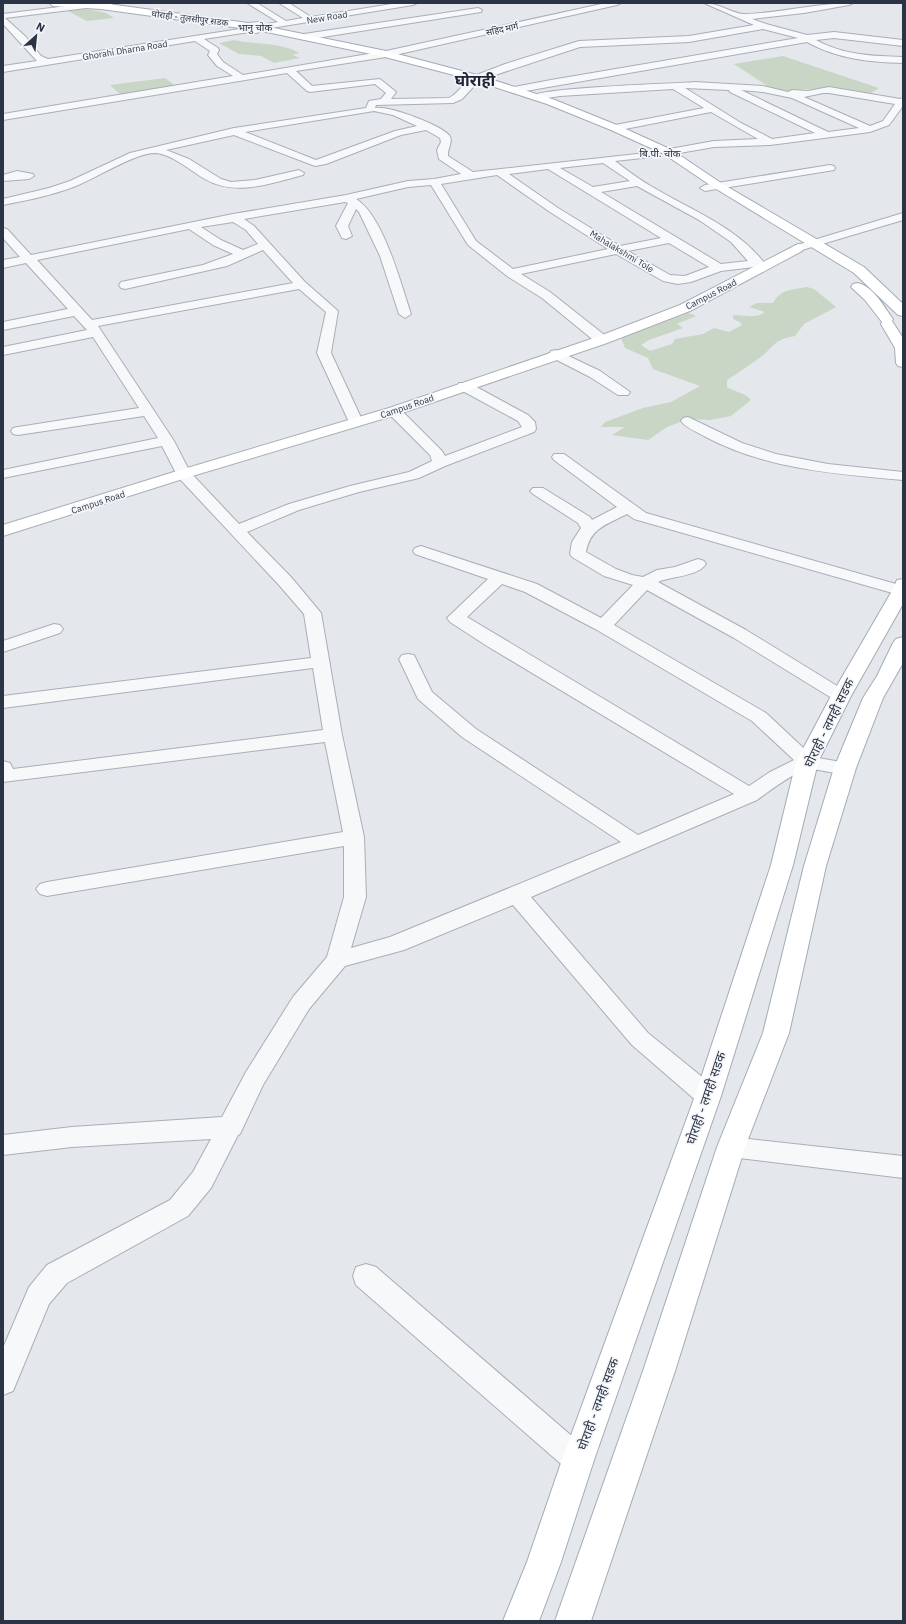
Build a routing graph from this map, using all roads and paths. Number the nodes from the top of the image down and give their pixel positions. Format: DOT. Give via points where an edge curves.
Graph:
graph roads {
  1 [pos="53,3"];
  2 [pos="111,3"];
  3 [pos="251,3"];
  4 [pos="283,3"];
  5 [pos="388,3"];
  6 [pos="413,3"];
  7 [pos="470,3"];
  8 [pos="617,3"];
  9 [pos="708,3"];
  10 [pos="849,3"];
  11 [pos="827,4"];
  12 [pos="85,6"];
  13 [pos="478,10"];
  14 [pos="804,11"];
  15 [pos="3,16"];
  16 [pos="488,16"];
  17 [pos="307,17"];
  18 [pos="744,17"];
  19 [pos="824,18"];
  20 [pos="3,20"];
  21 [pos="282,21"];
  22 [pos="500,22"];
  23 [pos="763,26"];
  24 [pos="512,27"];
  25 [pos="850,27"];
  26 [pos="254,28"];
  27 [pos="843,36"];
  28 [pos="304,37"];
  29 [pos="197,38"];
  30 [pos="808,38"];
  31 [pos="903,43"];
  32 [pos="381,54"];
  33 [pos="903,60"];
  34 [pos="48,62"];
  35 [pos="3,69"];
  36 [pos="288,70"];
  37 [pos="582,77"];
  38 [pos="242,78"];
  39 [pos="475,80"];
  40 [pos="675,86"];
  41 [pos="726,86"];
  42 [pos="514,90"];
  43 [pos="602,91"];
  44 [pos="782,92"];
  45 [pos="535,96"];
  46 [pos="902,101"];
  47 [pos="384,102"];
  48 [pos="713,109"];
  49 [pos="370,110"];
  50 [pos="3,117"];
  51 [pos="889,119"];
  52 [pos="903,120"];
  53 [pos="426,127"];
  54 [pos="615,128"];
  55 [pos="870,129"];
  56 [pos="234,132"];
  57 [pos="827,135"];
  58 [pos="770,142"];
  59 [pos="156,150"];
  60 [pos="659,153"];
  61 [pos="606,160"];
  62 [pos="315,163"];
  63 [pos="550,166"];
  64 [pos="830,168"];
  65 [pos="500,172"];
  66 [pos="299,173"];
  67 [pos="471,175"];
  68 [pos="434,182"];
  69 [pos="639,183"];
  70 [pos="717,185"];
  71 [pos="705,188"];
  72 [pos="276,190"];
  73 [pos="591,191"];
  74 [pos="263,200"];
  75 [pos="350,200"];
  76 [pos="3,202"];
  77 [pos="260,212"];
  78 [pos="903,216"];
  79 [pos="233,217"];
  80 [pos="191,225"];
  81 [pos="766,227"];
  82 [pos="3,231"];
  83 [pos="346,236"];
  84 [pos="670,239"];
  85 [pos="265,244"];
  86 [pos="814,244"];
  87 [pos="798,248"];
  88 [pos="619,251"];
  89 [pos="246,254"];
  90 [pos="28,260"];
  91 [pos="3,264"];
  92 [pos="760,266"];
  93 [pos="719,268"];
  94 [pos="511,273"];
  95 [pos="848,280"];
  96 [pos="125,284"];
  97 [pos="301,285"];
  98 [pos="903,312"];
  99 [pos="405,314"];
  100 [pos="903,316"];
  101 [pos="887,321"];
  102 [pos="88,322"];
  103 [pos="3,326"];
  104 [pos="903,328"];
  105 [pos="602,340"];
  106 [pos="3,350"];
  107 [pos="556,354"];
  108 [pos="903,363"];
  109 [pos="464,386"];
  110 [pos="623,392"];
  111 [pos="147,411"];
  112 [pos="394,411"];
  113 [pos="688,421"];
  114 [pos="356,422"];
  115 [pos="18,431"];
  116 [pos="167,441"];
  117 [pos="559,457"];
  118 [pos="440,463"];
  119 [pos="3,474"];
  120 [pos="183,474"];
  121 [pos="903,476"];
  122 [pos="538,491"];
  123 [pos="627,508"];
  124 [pos="589,528"];
  125 [pos="238,530"];
  126 [pos="3,531"];
  127 [pos="421,551"];
  128 [pos="698,564"];
  129 [pos="499,577"];
  130 [pos="645,582"];
  131 [pos="902,587"];
  132 [pos="603,626"];
  133 [pos="54,629"];
  134 [pos="903,643"];
  135 [pos="3,647"];
  136 [pos="408,659"];
  137 [pos="321,662"];
  138 [pos="841,696"];
  139 [pos="3,702"];
  140 [pos="333,735"];
  141 [pos="807,762"];
  142 [pos="845,768"];
  143 [pos="4,773"];
  144 [pos="750,795"];
  145 [pos="354,837"];
  146 [pos="636,844"];
  147 [pos="47,890"];
  148 [pos="517,895"];
  149 [pos="337,960"];
  150 [pos="708,1096"];
  151 [pos="231,1127"];
  152 [pos="3,1145"];
  153 [pos="731,1147"];
  154 [pos="903,1167"];
  155 [pos="366,1276"];
  156 [pos="3,1381"];
  157 [pos="578,1460"];
  158 [pos="521,1621"];
  159 [pos="573,1621"];
  1 -- 12 [label="main road, घोराही - तुलसीपुर सडक"];
  2 -- 12 [label="street"];
  3 -- 21 [label="street"];
  4 -- 17 [label="street"];
  5 -- 17 [label="street, New Road" via="353,7"];
  6 -- 26 [label="street, New Road"];
  7 -- 13 [label="street"];
  8 -- 24 [label="street, सहिद मार्ग"];
  9 -- 18 [label="street"];
  10 -- 11 [label="street"];
  11 -- 14 [label="street"];
  12 -- 15 [label="street"];
  12 -- 26 [label="main road, घोराही - तुलसीपुर सडक"];
  13 -- 16 [label="street"];
  13 -- 28 [label="street"];
  14 -- 18 [label="street"];
  14 -- 19 [label="street"];
  17 -- 21 [label="street, New Road"];
  18 -- 23 [label="street"];
  20 -- 34 [label="street" via="38,58"];
  21 -- 26 [label="street, New Road"];
  22 -- 24 [label="street"];
  23 -- 30 [label="street"];
  23 -- 39 [label="street" via="689,39 579,44 508,66"];
  24 -- 32 [label="street, सहिद मार्ग"];
  25 -- 27 [label="street" via="851,29"];
  26 -- 28 [label="main road"];
  26 -- 29 [label="street, Ghorahi Dharna Road"];
  26 -- 32 [label="main road"];
  27 -- 30 [label="street" via="825,35"];
  27 -- 31 [label="street"];
  28 -- 32 [label="main road"];
  29 -- 34 [label="street, Ghorahi Dharna Road"];
  29 -- 38 [label="street" via="215,50 212,55 220,64"];
  30 -- 33 [label="street" via="823,47 851,56"];
  30 -- 37 [label="street" via="650,68"];
  32 -- 36 [label="street, सहिद मार्ग"];
  32 -- 39 [label="main road"];
  34 -- 35 [label="street, Ghorahi Dharna Road"];
  36 -- 38 [label="street, सहिद मार्ग"];
  36 -- 47 [label="street" via="310,89 377,81 392,92"];
  37 -- 42 [label="street"];
  37 -- 43 [label="street"];
  38 -- 50 [label="street, सहिद मार्ग"];
  39 -- 42 [label="main road"];
  39 -- 47 [label="street" via="459,97 450,101"];
  39 -- 60 [label="main road" via="542,104"];
  40 -- 41 [label="street"];
  40 -- 43 [label="street"];
  40 -- 48 [label="street"];
  41 -- 44 [label="street"];
  41 -- 57 [label="street"];
  42 -- 45 [label="main road"];
  43 -- 45 [label="street"];
  44 -- 46 [label="street" via="808,94 827,90"];
  44 -- 55 [label="street"];
  45 -- 54 [label="main road"];
  46 -- 51 [label="street"];
  47 -- 49 [label="street" via="372,103"];
  48 -- 54 [label="street"];
  48 -- 58 [label="street"];
  49 -- 53 [label="street" via="395,112"];
  49 -- 56 [label="street"];
  51 -- 52 [label="street"];
  51 -- 55 [label="street" via="886,123"];
  53 -- 62 [label="street" via="398,133"];
  53 -- 67 [label="street" via="445,137 443,157"];
  54 -- 60 [label="main road"];
  55 -- 57 [label="street"];
  56 -- 59 [label="street"];
  56 -- 62 [label="street"];
  57 -- 58 [label="street"];
  58 -- 60 [label="street" via="714,144"];
  59 -- 66 [label="street" via="184,161 217,182 238,185"];
  59 -- 76 [label="street" via="134,155 94,175 52,191"];
  60 -- 61 [label="street"];
  60 -- 70 [label="main road"];
  60 -- 71 [label="main road"];
  61 -- 63 [label="street"];
  61 -- 69 [label="street"];
  62 -- 66 [label="street"];
  63 -- 65 [label="street"];
  63 -- 73 [label="street"];
  64 -- 70 [label="street"];
  65 -- 67 [label="street"];
  65 -- 88 [label="street, Mahalakshmi Tole"];
  66 -- 72 [label="street"];
  67 -- 68 [label="street"];
  68 -- 75 [label="street" via="408,184"];
  68 -- 94 [label="street" via="472,243"];
  69 -- 73 [label="street"];
  69 -- 92 [label="street" via="703,218 735,240"];
  70 -- 71 [label="street"];
  70 -- 86 [label="main road"];
  71 -- 81 [label="main road"];
  73 -- 84 [label="street"];
  74 -- 77 [label="street" via="256,209"];
  75 -- 77 [label="street"];
  75 -- 83 [label="street" via="342,226"];
  75 -- 99 [label="street" via="364,210 386,256"];
  77 -- 79 [label="street"];
  78 -- 86 [label="street"];
  79 -- 80 [label="street"];
  79 -- 85 [label="street" via="250,228"];
  80 -- 89 [label="street" via="202,234 236,252"];
  80 -- 90 [label="street"];
  82 -- 90 [label="street"];
  84 -- 88 [label="street"];
  84 -- 93 [label="street"];
  85 -- 89 [label="street"];
  85 -- 97 [label="street"];
  86 -- 87 [label="street"];
  86 -- 98 [label="main road" via="859,270"];
  87 -- 92 [label="main road, Campus Road"];
  88 -- 93 [label="street, Mahalakshmi Tole" via="667,278 678,280"];
  88 -- 94 [label="street"];
  89 -- 96 [label="street" via="205,268"];
  90 -- 91 [label="street"];
  90 -- 102 [label="street"];
  92 -- 93 [label="street, Mahalakshmi Tole"];
  92 -- 105 [label="main road, Campus Road" via="685,308"];
  94 -- 105 [label="street" via="546,295"];
  95 -- 101 [label="main road" via="870,297"];
  97 -- 102 [label="street"];
  97 -- 114 [label="street" via="332,311 324,353"];
  100 -- 101 [label="main road" via="892,316"];
  101 -- 104 [label="main road"];
  101 -- 108 [label="main road" via="902,348"];
  102 -- 103 [label="street"];
  102 -- 106 [label="street"];
  102 -- 111 [label="street"];
  105 -- 107 [label="main road, Campus Road"];
  107 -- 109 [label="main road, Campus Road"];
  107 -- 110 [label="street"];
  109 -- 112 [label="main road, Campus Road"];
  109 -- 118 [label="street" via="523,418 528,422 529,429"];
  111 -- 115 [label="street"];
  111 -- 116 [label="street"];
  112 -- 114 [label="main road, Campus Road"];
  112 -- 118 [label="street" via="437,454"];
  113 -- 121 [label="street" via="710,434 754,452 826,469"];
  114 -- 120 [label="main road, Campus Road"];
  116 -- 119 [label="street"];
  116 -- 120 [label="street"];
  117 -- 123 [label="street"];
  118 -- 125 [label="street" via="414,475 294,507"];
  120 -- 125 [label="street"];
  120 -- 126 [label="main road, Campus Road"];
  122 -- 124 [label="street" via="575,513"];
  123 -- 124 [label="street"];
  123 -- 131 [label="street" via="640,516"];
  124 -- 130 [label="street" via="580,542 578,554 630,582"];
  125 -- 137 [label="street" via="312,613"];
  127 -- 129 [label="street"];
  128 -- 130 [label="street" via="678,572 663,573"];
  129 -- 132 [label="street" via="531,588"];
  129 -- 144 [label="street" via="456,618"];
  130 -- 132 [label="street"];
  130 -- 138 [label="street" via="740,634"];
  131 -- 138 [label="main road, घोराही - लमही सडक"];
  132 -- 141 [label="street" via="759,717"];
  133 -- 135 [label="street"];
  134 -- 142 [label="main road" via="873,698"];
  136 -- 146 [label="street" via="424,695 469,733"];
  137 -- 139 [label="street"];
  137 -- 140 [label="street"];
  138 -- 141 [label="main road, घोराही - लमही सडक"];
  140 -- 143 [label="street"];
  140 -- 145 [label="street"];
  141 -- 142 [label="street"];
  141 -- 144 [label="street" via="777,776"];
  141 -- 150 [label="main road, घोराही - लमही सडक" via="782,865"];
  142 -- 153 [label="main road" via="815,866 776,1033"];
  144 -- 146 [label="street"];
  145 -- 147 [label="street"];
  145 -- 149 [label="street" via="355,897"];
  146 -- 148 [label="street"];
  148 -- 149 [label="street" via="396,944"];
  148 -- 150 [label="street" via="640,1039"];
  149 -- 151 [label="street" via="301,1003 254,1079"];
  150 -- 157 [label="main road, घोराही - लमही सडक"];
  151 -- 152 [label="street" via="72,1137"];
  151 -- 156 [label="street" via="202,1180 179,1208 57,1274 39,1296"];
  153 -- 154 [label="street"];
  153 -- 159 [label="main road" via="657,1378"];
  155 -- 157 [label="street"];
  157 -- 158 [label="main road, घोराही - लमही सडक"];
}
